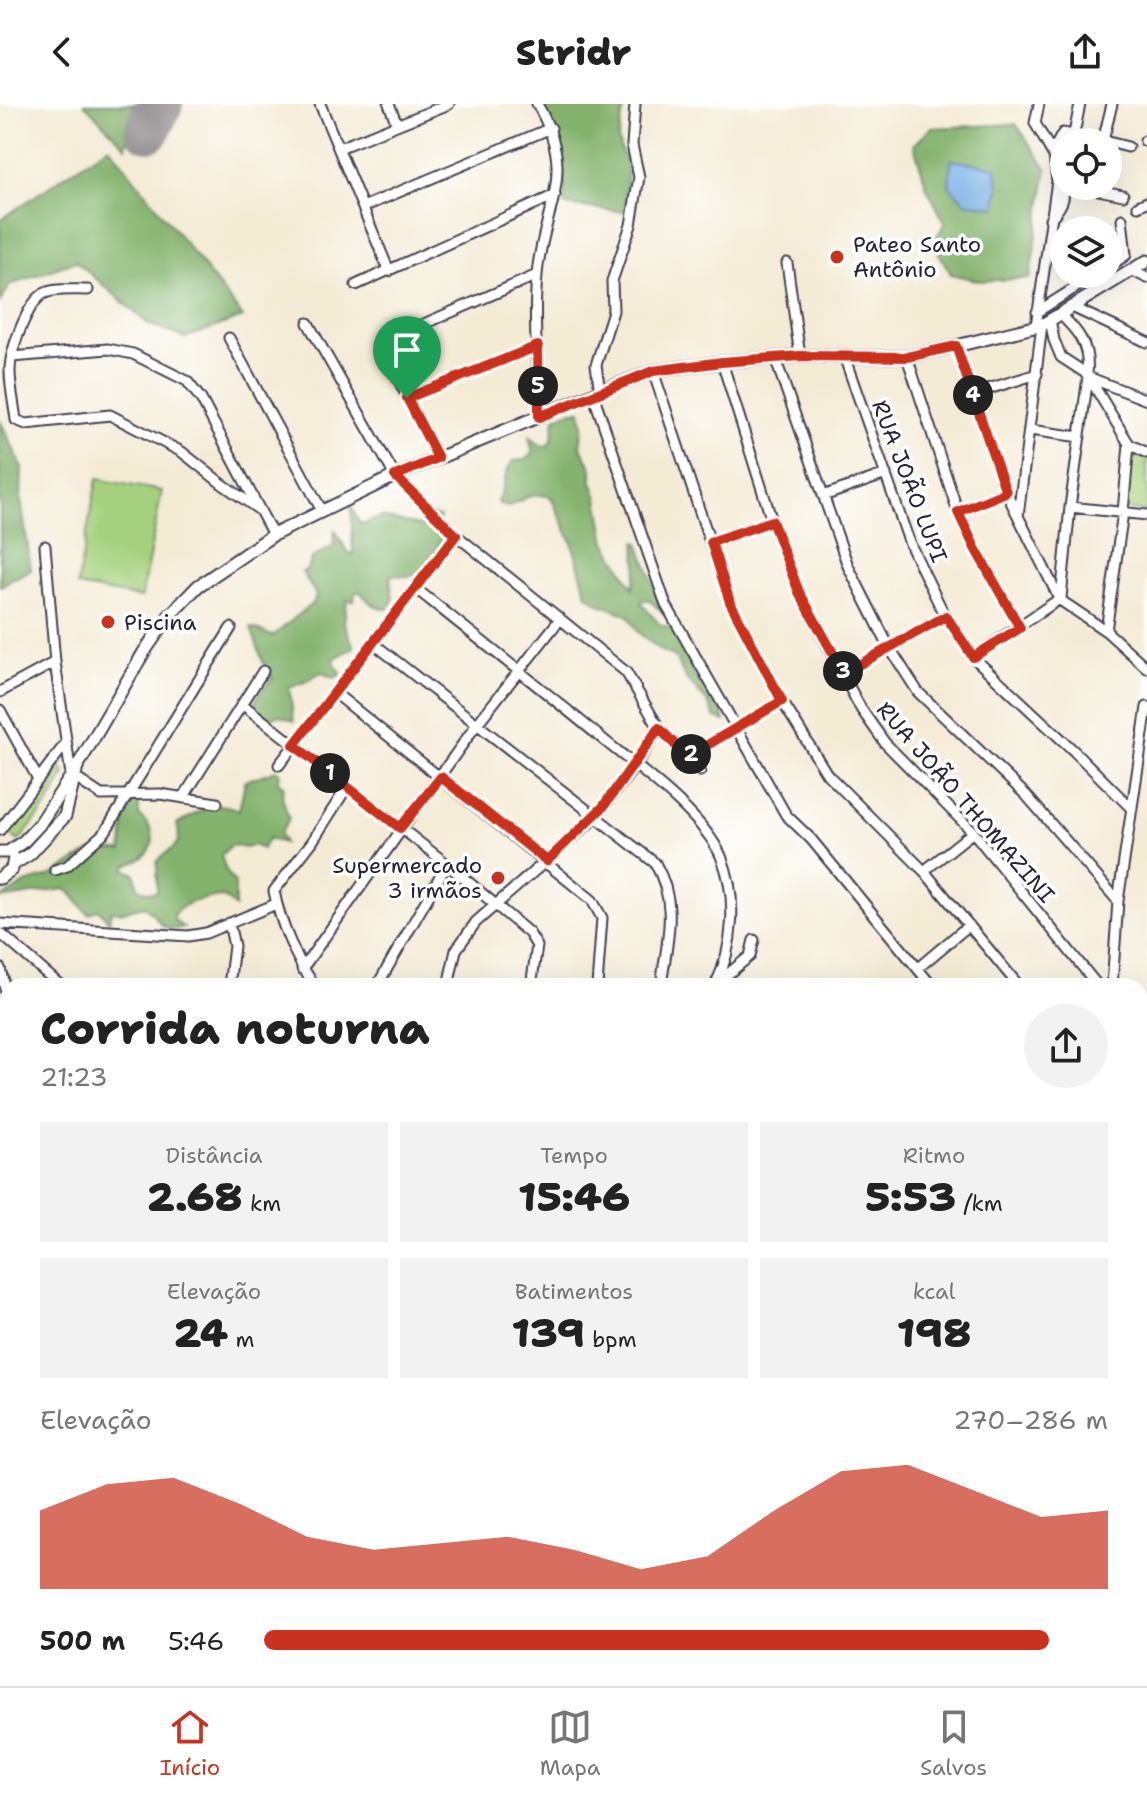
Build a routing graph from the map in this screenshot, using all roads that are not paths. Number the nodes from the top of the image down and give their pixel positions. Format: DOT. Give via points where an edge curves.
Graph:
graph roads {
  1 [pos="320,104"];
  2 [pos="389,104"];
  3 [pos="449,104"];
  4 [pos="537,104"];
  5 [pos="635,104"];
  6 [pos="1039,104"];
  7 [pos="1080,104"];
  8 [pos="1112,104"];
  9 [pos="397,124"];
  10 [pos="551,128"];
  11 [pos="1075,128"];
  12 [pos="1106,128"];
  13 [pos="1122,146"];
  14 [pos="1128,147"];
  15 [pos="339,148"];
  16 [pos="1050,149"];
  17 [pos="555,195"];
  18 [pos="1063,200"];
  19 [pos="363,207"];
  20 [pos="1122,219"];
  21 [pos="1122,258"];
  22 [pos="1147,261"];
  23 [pos="787,263"];
  24 [pos="389,271"];
  25 [pos="1133,271"];
  26 [pos="537,275"];
  27 [pos="1147,278"];
  28 [pos="356,285"];
  29 [pos="1075,288"];
  30 [pos="88,290"];
  31 [pos="1072,307"];
  32 [pos="1037,312"];
  33 [pos="1047,321"];
  34 [pos="308,323"];
  35 [pos="229,338"];
  36 [pos="1147,342"];
  37 [pos="538,346"];
  38 [pos="956,346"];
  39 [pos="800,356"];
  40 [pos="844,356"];
  41 [pos="12,357"];
  42 [pos="907,357"];
  43 [pos="775,358"];
  44 [pos="722,362"];
  45 [pos="653,371"];
  46 [pos="1037,374"];
  47 [pos="1087,375"];
  48 [pos="597,392"];
  49 [pos="972,394"];
  50 [pos="407,398"];
  51 [pos="1147,400"];
  52 [pos="539,417"];
  53 [pos="1030,430"];
  54 [pos="1080,437"];
  55 [pos="1129,444"];
  56 [pos="1147,453"];
  57 [pos="438,458"];
  58 [pos="886,474"];
  59 [pos="242,476"];
  60 [pos="395,476"];
  61 [pos="221,483"];
  62 [pos="1006,492"];
  63 [pos="823,496"];
  64 [pos="1070,507"];
  65 [pos="258,509"];
  66 [pos="322,511"];
  67 [pos="958,512"];
  68 [pos="1123,512"];
  69 [pos="1147,515"];
  70 [pos="1018,516"];
  71 [pos="772,521"];
  72 [pos="273,535"];
  73 [pos="456,535"];
  74 [pos="711,542"];
  75 [pos="45,546"];
  76 [pos="415,588"];
  77 [pos="1060,600"];
  78 [pos="946,616"];
  79 [pos="560,619"];
  80 [pos="231,628"];
  81 [pos="1020,628"];
  82 [pos="1106,631"];
  83 [pos="373,643"];
  84 [pos="889,647"];
  85 [pos="973,657"];
  86 [pos="55,662"];
  87 [pos="1147,668"];
  88 [pos="519,670"];
  89 [pos="263,671"];
  90 [pos="844,673"];
  91 [pos="0,692"];
  92 [pos="335,693"];
  93 [pos="782,701"];
  94 [pos="242,704"];
  95 [pos="1147,707"];
  96 [pos="0,710"];
  97 [pos="477,724"];
  98 [pos="659,728"];
  99 [pos="736,728"];
  100 [pos="66,743"];
  101 [pos="294,745"];
  102 [pos="687,757"];
  103 [pos="279,765"];
  104 [pos="635,766"];
  105 [pos="700,771"];
  106 [pos="74,773"];
  107 [pos="441,777"];
  108 [pos="38,779"];
  109 [pos="347,787"];
  110 [pos="129,793"];
  111 [pos="183,798"];
  112 [pos="217,803"];
  113 [pos="1132,809"];
  114 [pos="595,818"];
  115 [pos="0,827"];
  116 [pos="400,828"];
  117 [pos="973,832"];
  118 [pos="3,851"];
  119 [pos="547,861"];
  120 [pos="14,864"];
  121 [pos="447,864"];
  122 [pos="55,870"];
  123 [pos="924,871"];
  124 [pos="1,875"];
  125 [pos="1118,901"];
  126 [pos="276,904"];
  127 [pos="498,905"];
  128 [pos="229,923"];
  129 [pos="0,924"];
  130 [pos="969,925"];
  131 [pos="0,933"];
  132 [pos="754,940"];
  133 [pos="918,968"];
  134 [pos="302,969"];
  135 [pos="52,978"];
  136 [pos="230,978"];
  137 [pos="309,978"];
  138 [pos="385,978"];
  139 [pos="450,978"];
  140 [pos="532,978"];
  141 [pos="598,978"];
  142 [pos="662,978"];
  143 [pos="719,978"];
  144 [pos="724,978"];
  145 [pos="926,978"];
  146 [pos="1012,978"];
  147 [pos="1092,978"];
  148 [pos="1113,978"];
  1 -- 15 [label="street"];
  2 -- 9 [label="street"];
  3 -- 9 [label="street"];
  4 -- 10 [label="street"];
  5 -- 48 [label="street" via="632,145 639,177 631,225 612,281 613,311 596,365"];
  6 -- 16 [label="street" via="1035,123"];
  7 -- 11 [label="street"];
  8 -- 12 [label="street"];
  9 -- 15 [label="street"];
  10 -- 17 [label="street" via="558,177"];
  10 -- 19 [label="street"];
  13 -- 14 [label="street"];
  15 -- 19 [label="street"];
  17 -- 24 [label="street"];
  17 -- 26 [label="street"];
  18 -- 32 [label="street" via="1050,219"];
  19 -- 24 [label="street"];
  20 -- 21 [label="street"];
  22 -- 25 [label="main road"];
  23 -- 39 [label="street"];
  24 -- 28 [label="street"];
  25 -- 27 [label="street"];
  25 -- 31 [label="main road"];
  26 -- 37 [label="street"];
  26 -- 50 [label="street" via="380,343"];
  29 -- 32 [label="street"];
  30 -- 41 [label="street" via="47,292 35,300"];
  31 -- 33 [label="main road"];
  31 -- 36 [label="street"];
  32 -- 33 [label="street"];
  33 -- 38 [label="main road"];
  33 -- 46 [label="street"];
  33 -- 47 [label="street" via="1061,357"];
  33 -- 47 [label="street" via="1083,340"];
  34 -- 60 [label="street"];
  35 -- 66 [label="street"];
  37 -- 50 [label="street"];
  37 -- 52 [label="street"];
  38 -- 42 [label="main road"];
  38 -- 49 [label="street"];
  39 -- 40 [label="main road"];
  39 -- 43 [label="main road"];
  40 -- 42 [label="main road"];
  40 -- 58 [label="street, RUA JOÃO LUPI"];
  41 -- 59 [label="street" via="108,349 133,354 187,381"];
  41 -- 61 [label="street" via="16,420 21,424 110,415 182,452"];
  42 -- 67 [label="street"];
  43 -- 44 [label="main road"];
  43 -- 63 [label="street"];
  44 -- 45 [label="main road"];
  44 -- 71 [label="street, RUA JOÃO THOMAZINI"];
  45 -- 48 [label="main road"];
  45 -- 74 [label="street"];
  46 -- 49 [label="street"];
  46 -- 53 [label="street"];
  47 -- 51 [label="street"];
  47 -- 54 [label="street"];
  47 -- 55 [label="street"];
  48 -- 52 [label="main road"];
  48 -- 99 [label="street" via="666,605"];
  49 -- 62 [label="street"];
  50 -- 57 [label="street"];
  52 -- 57 [label="main road"];
  53 -- 54 [label="street"];
  53 -- 70 [label="street"];
  54 -- 64 [label="street"];
  55 -- 56 [label="street"];
  55 -- 68 [label="street"];
  57 -- 60 [label="main road"];
  58 -- 63 [label="street"];
  58 -- 78 [label="street, RUA JOÃO LUPI" via="910,544"];
  59 -- 61 [label="street"];
  59 -- 65 [label="street"];
  60 -- 66 [label="main road"];
  60 -- 73 [label="street"];
  61 -- 65 [label="street"];
  62 -- 67 [label="street"];
  62 -- 70 [label="street"];
  63 -- 84 [label="street" via="848,566"];
  64 -- 68 [label="street"];
  64 -- 77 [label="street"];
  65 -- 72 [label="street"];
  66 -- 72 [label="main road"];
  67 -- 81 [label="street"];
  68 -- 69 [label="street"];
  68 -- 82 [label="street"];
  70 -- 77 [label="street"];
  71 -- 74 [label="street"];
  71 -- 90 [label="street, RUA JOÃO THOMAZINI" via="799,592"];
  72 -- 106 [label="main road" via="198,586 169,616"];
  73 -- 76 [label="street"];
  73 -- 79 [label="street"];
  74 -- 93 [label="street" via="730,602"];
  75 -- 86 [label="street"];
  76 -- 83 [label="street"];
  76 -- 88 [label="street"];
  77 -- 81 [label="street"];
  77 -- 82 [label="street"];
  78 -- 84 [label="street"];
  78 -- 85 [label="street, RUA JOÃO LUPI"];
  79 -- 88 [label="street"];
  79 -- 98 [label="street" via="626,672"];
  80 -- 110 [label="street"];
  81 -- 85 [label="street"];
  82 -- 87 [label="street"];
  83 -- 92 [label="street"];
  83 -- 97 [label="street"];
  84 -- 90 [label="street"];
  84 -- 125 [label="street" via="918,692 1026,795"];
  85 -- 113 [label="street, RUA JOÃO LUPI"];
  86 -- 91 [label="street"];
  86 -- 100 [label="street"];
  88 -- 97 [label="street"];
  88 -- 104 [label="street"];
  89 -- 94 [label="street"];
  90 -- 117 [label="street, RUA JOÃO THOMAZINI" via="885,743"];
  92 -- 101 [label="street"];
  92 -- 107 [label="street"];
  93 -- 99 [label="street"];
  93 -- 123 [label="street" via="827,774"];
  94 -- 101 [label="street"];
  94 -- 111 [label="street"];
  95 -- 113 [label="street"];
  96 -- 108 [label="street"];
  97 -- 107 [label="street"];
  97 -- 114 [label="street"];
  98 -- 102 [label="street"];
  98 -- 104 [label="street"];
  99 -- 102 [label="street"];
  99 -- 133 [label="street" via="786,815"];
  100 -- 106 [label="street"];
  100 -- 108 [label="street"];
  101 -- 103 [label="street"];
  101 -- 109 [label="street"];
  102 -- 105 [label="street"];
  104 -- 114 [label="street"];
  104 -- 143 [label="street" via="701,824 721,856 732,920"];
  106 -- 110 [label="street" via="101,795"];
  106 -- 118 [label="main road" via="39,825 24,841"];
  106 -- 120 [label="main road" via="65,816"];
  107 -- 116 [label="street"];
  107 -- 119 [label="street"];
  108 -- 115 [label="street"];
  109 -- 116 [label="street"];
  109 -- 126 [label="street" via="274,891"];
  110 -- 111 [label="street"];
  110 -- 122 [label="street" via="105,832 67,866"];
  111 -- 112 [label="street"];
  113 -- 125 [label="street"];
  114 -- 119 [label="street"];
  114 -- 142 [label="street" via="655,863 666,883 670,908"];
  116 -- 121 [label="street"];
  116 -- 134 [label="street"];
  117 -- 123 [label="street"];
  117 -- 147 [label="street, RUA JOÃO THOMAZINI"];
  118 -- 120 [label="main road" via="12,855"];
  119 -- 127 [label="street"];
  119 -- 141 [label="street" via="592,900 602,918"];
  120 -- 124 [label="main road"];
  121 -- 127 [label="street"];
  121 -- 138 [label="street"];
  123 -- 130 [label="street"];
  125 -- 148 [label="street"];
  126 -- 128 [label="street"];
  126 -- 134 [label="street"];
  127 -- 139 [label="street" via="476,922 456,950"];
  127 -- 140 [label="street" via="537,946"];
  128 -- 129 [label="street" via="188,936"];
  128 -- 136 [label="street" via="234,946"];
  130 -- 133 [label="street"];
  130 -- 146 [label="street"];
  131 -- 135 [label="street"];
  132 -- 144 [label="street" via="750,956"];
  133 -- 145 [label="street"];
  134 -- 137 [label="street"];
}
